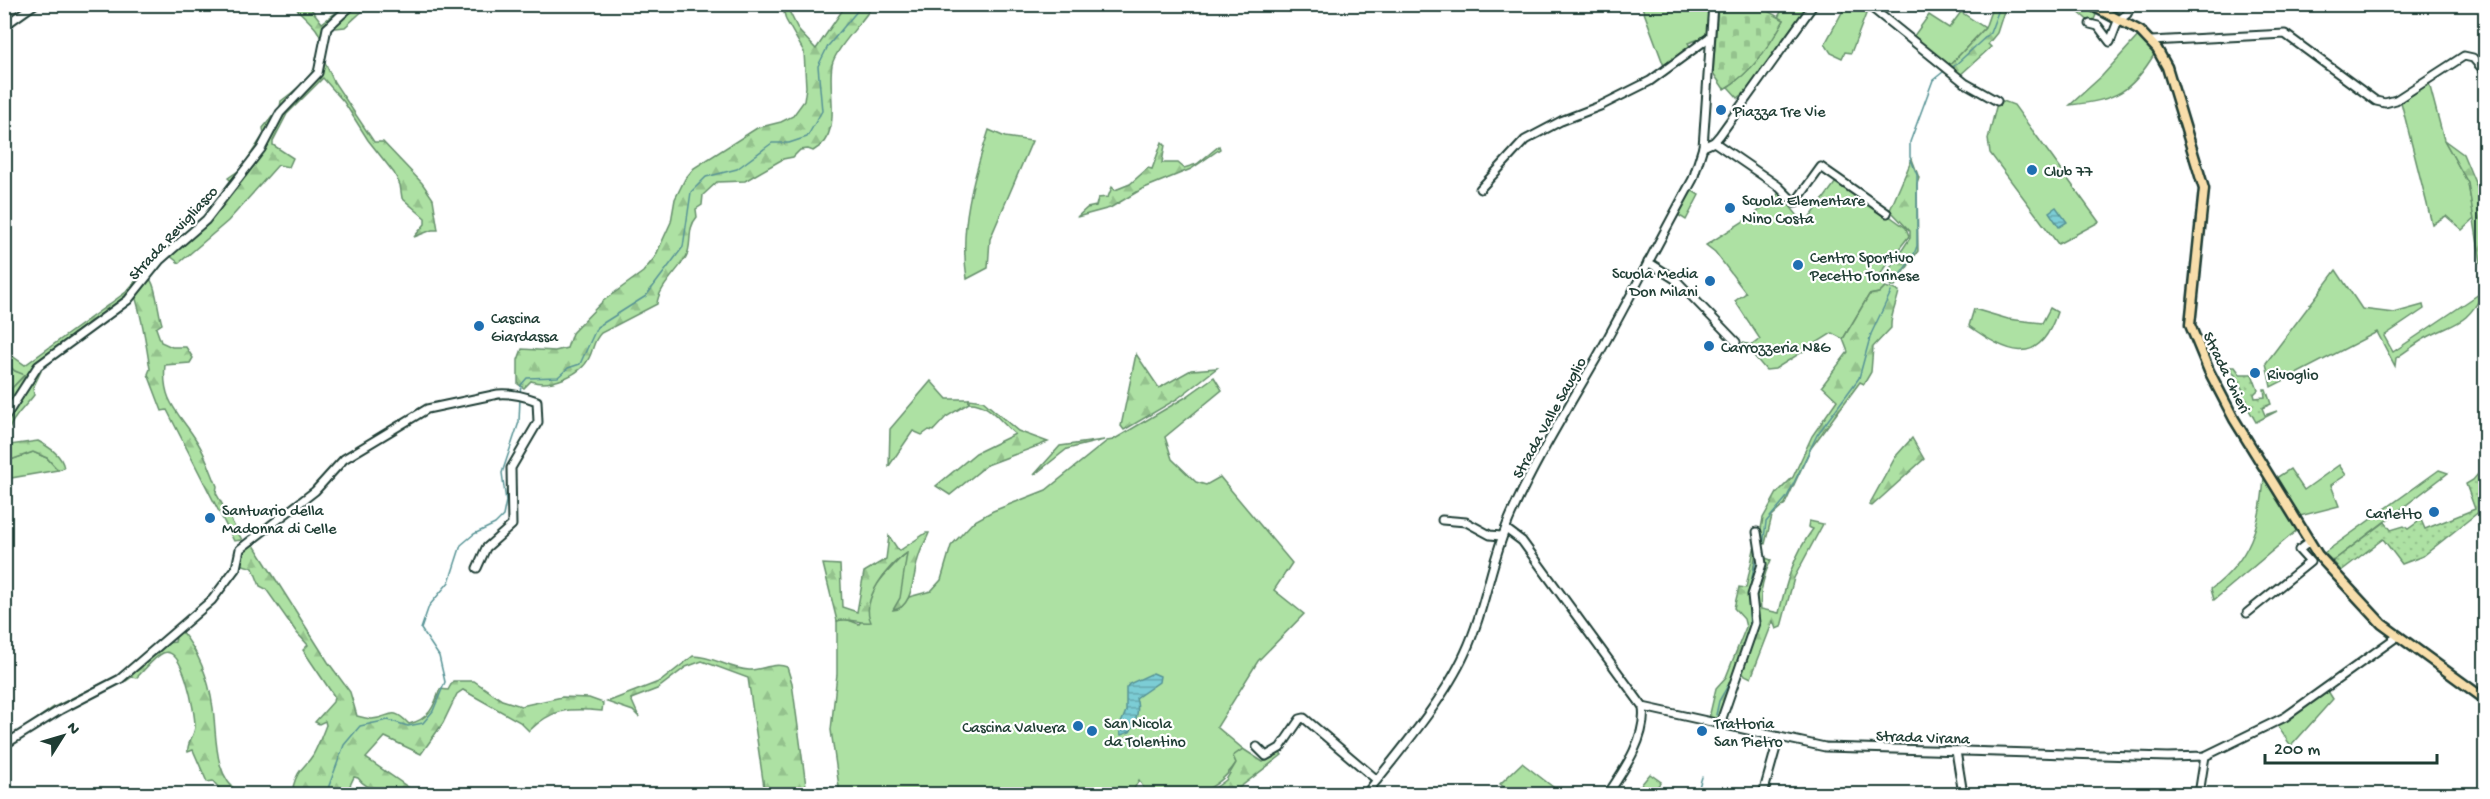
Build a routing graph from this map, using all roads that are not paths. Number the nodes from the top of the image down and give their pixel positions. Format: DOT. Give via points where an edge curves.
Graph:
graph roads {
  1 [pos="35,4"];
  2 [pos="353,4"];
  3 [pos="1713,4"];
  4 [pos="1814,4"];
  5 [pos="1868,4"];
  6 [pos="2089,4"];
  7 [pos="2132,4"];
  8 [pos="2118,21"];
  9 [pos="2090,24"];
  10 [pos="4,26"];
  11 [pos="1710,37"];
  12 [pos="2151,41"];
  13 [pos="2486,73"];
  14 [pos="1997,101"];
  15 [pos="1714,142"];
  16 [pos="1703,147"];
  17 [pos="1480,189"];
  18 [pos="1887,213"];
  19 [pos="1648,262"];
  20 [pos="1736,342"];
  21 [pos="4,419"];
  22 [pos="1442,519"];
  23 [pos="1506,529"];
  24 [pos="1757,532"];
  25 [pos="1501,536"];
  26 [pos="2309,542"];
  27 [pos="477,568"];
  28 [pos="2247,613"];
  29 [pos="2398,636"];
  30 [pos="2485,698"];
  31 [pos="1643,707"];
  32 [pos="1720,724"];
  33 [pos="1779,737"];
  34 [pos="4,745"];
  35 [pos="1257,747"];
  36 [pos="1956,751"];
  37 [pos="2205,756"];
  38 [pos="1377,780"];
  39 [pos="1366,795"];
  40 [pos="1608,795"];
  41 [pos="1763,795"];
  42 [pos="1963,795"];
  43 [pos="2199,795"];
  1 -- 10 [label="street"];
  2 -- 21 [label="street, Strada Revigliasco" via="327,28 318,74 280,113 261,149 206,220 160,260 128,300 45,360"];
  3 -- 11 [label="street, Strada Valle Sauglio"];
  4 -- 15 [label="street"];
  5 -- 14 [label="street" via="1965,83"];
  6 -- 8 [label="main road, Strada Chieri"];
  7 -- 8 [label="street"];
  8 -- 9 [label="street" via="2110,42 2098,26"];
  8 -- 12 [label="main road, Strada Chieri" via="2132,25"];
  11 -- 16 [label="street, Strada Valle Sauglio"];
  11 -- 17 [label="street" via="1650,81 1518,144"];
  12 -- 13 [label="street" via="2285,34 2376,101 2385,103 2396,100 2464,56 2473,58"];
  12 -- 26 [label="main road, Strada Chieri" via="2167,67 2204,189 2190,308 2192,333 2234,419"];
  15 -- 16 [label="street"];
  15 -- 18 [label="street" via="1795,202 1821,167"];
  16 -- 19 [label="street, Strada Valle Sauglio" via="1693,178"];
  19 -- 20 [label="street" via="1675,279"];
  19 -- 23 [label="street, Strada Valle Sauglio" via="1541,453"];
  22 -- 25 [label="street" via="1466,522 1490,535"];
  23 -- 25 [label="street, Strada Valle Sauglio"];
  23 -- 31 [label="street" via="1522,541"];
  24 -- 32 [label="street" via="1762,564 1752,595 1755,623"];
  25 -- 38 [label="street, Strada Valle Sauglio" via="1484,609 1465,655"];
  26 -- 28 [label="street" via="2299,550 2310,562"];
  26 -- 29 [label="main road, Strada Chieri" via="2345,588"];
  27 -- 34 [label="street" via="486,548 512,525 511,468 538,422 537,401 510,393 427,409 344,459 315,491 240,549 236,568 212,600 120,679"];
  29 -- 30 [label="main road, Strada Chieri"];
  29 -- 37 [label="street, Strada Virana" via="2285,717"];
  31 -- 32 [label="street, Strada Virana"];
  31 -- 40 [label="street" via="1644,716 1631,754"];
  32 -- 33 [label="street, Strada Virana"];
  33 -- 36 [label="street, Strada Virana" via="1825,747"];
  33 -- 41 [label="street"];
  35 -- 38 [label="street" via="1266,756 1280,748 1304,718"];
  36 -- 37 [label="street, Strada Virana"];
  36 -- 42 [label="street"];
  37 -- 43 [label="street"];
  38 -- 39 [label="street, Strada Valle Sauglio"];
}
